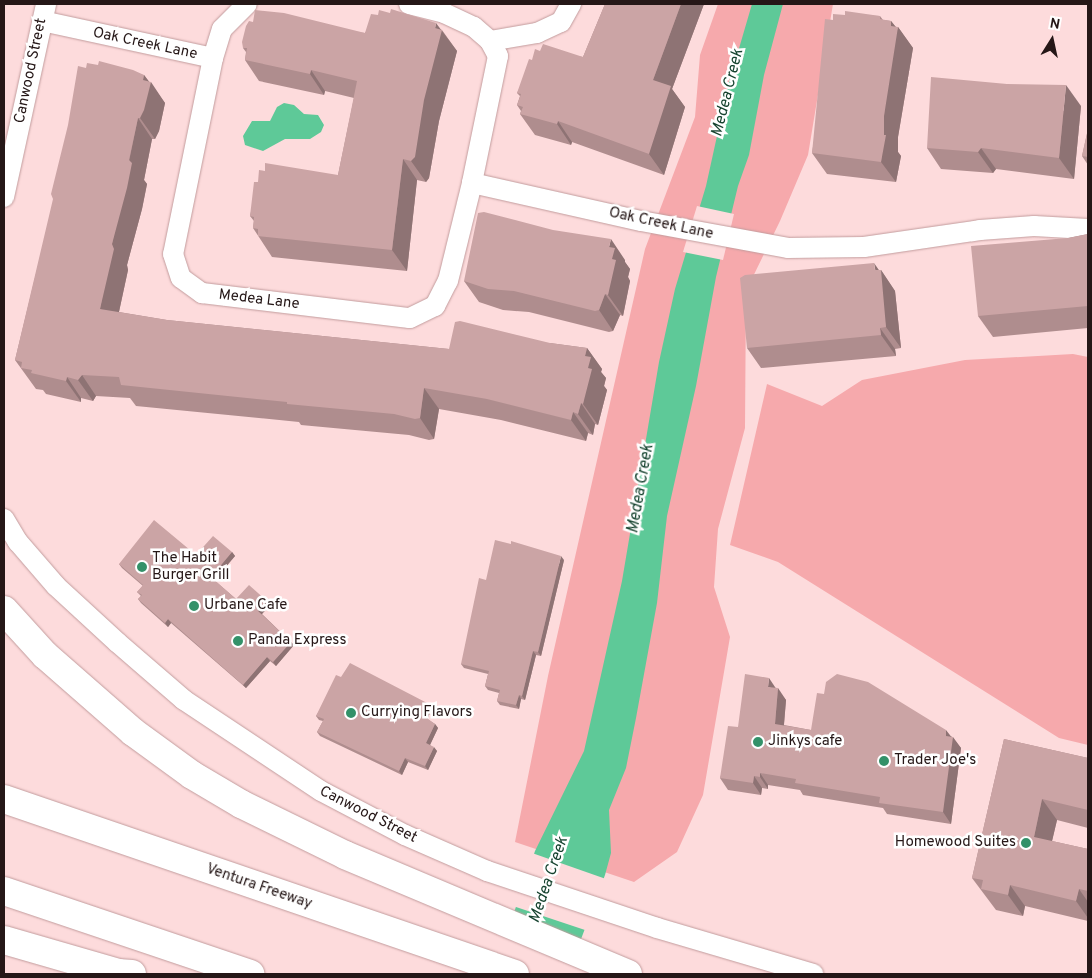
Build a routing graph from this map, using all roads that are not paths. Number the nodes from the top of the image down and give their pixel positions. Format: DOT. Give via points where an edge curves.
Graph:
graph roads {
  1 [pos="247,4"];
  2 [pos="409,4"];
  3 [pos="571,4"];
  4 [pos="44,12"];
  5 [pos="490,41"];
  6 [pos="212,58"];
  7 [pos="472,183"];
  8 [pos="4,197"];
  9 [pos="1088,229"];
  10 [pos="4,519"];
  11 [pos="4,610"];
  12 [pos="4,800"];
  13 [pos="10,894"];
  14 [pos="4,940"];
  15 [pos="623,972"];
  16 [pos="132,974"];
  17 [pos="250,974"];
  18 [pos="515,974"];
  19 [pos="813,974"];
  1 -- 6 [label="street, Oak Creek Lane" via="222,28"];
  2 -- 5 [label="street" via="451,16 474,27"];
  3 -- 5 [label="street" via="560,22 537,33"];
  4 -- 6 [label="street, Oak Creek Lane"];
  4 -- 8 [label="street, Canwood Street"];
  5 -- 7 [label="street" via="498,56"];
  6 -- 7 [label="street, Medea Lane" via="173,254 181,278 202,293 410,318 435,306 448,282"];
  7 -- 9 [label="street, Oak Creek Lane" via="761,245 826,249 980,230 1034,226"];
  10 -- 19 [label="street, Canwood Street" via="18,542 56,586 184,700 321,791 404,836 502,876"];
  11 -- 15 [label="highway" via="45,655 100,704 192,775 241,804 345,855"];
  12 -- 18 [label="highway, Ventura Freeway"];
  13 -- 17 [label="highway"];
  14 -- 16 [label="highway" via="118,974"];
}
